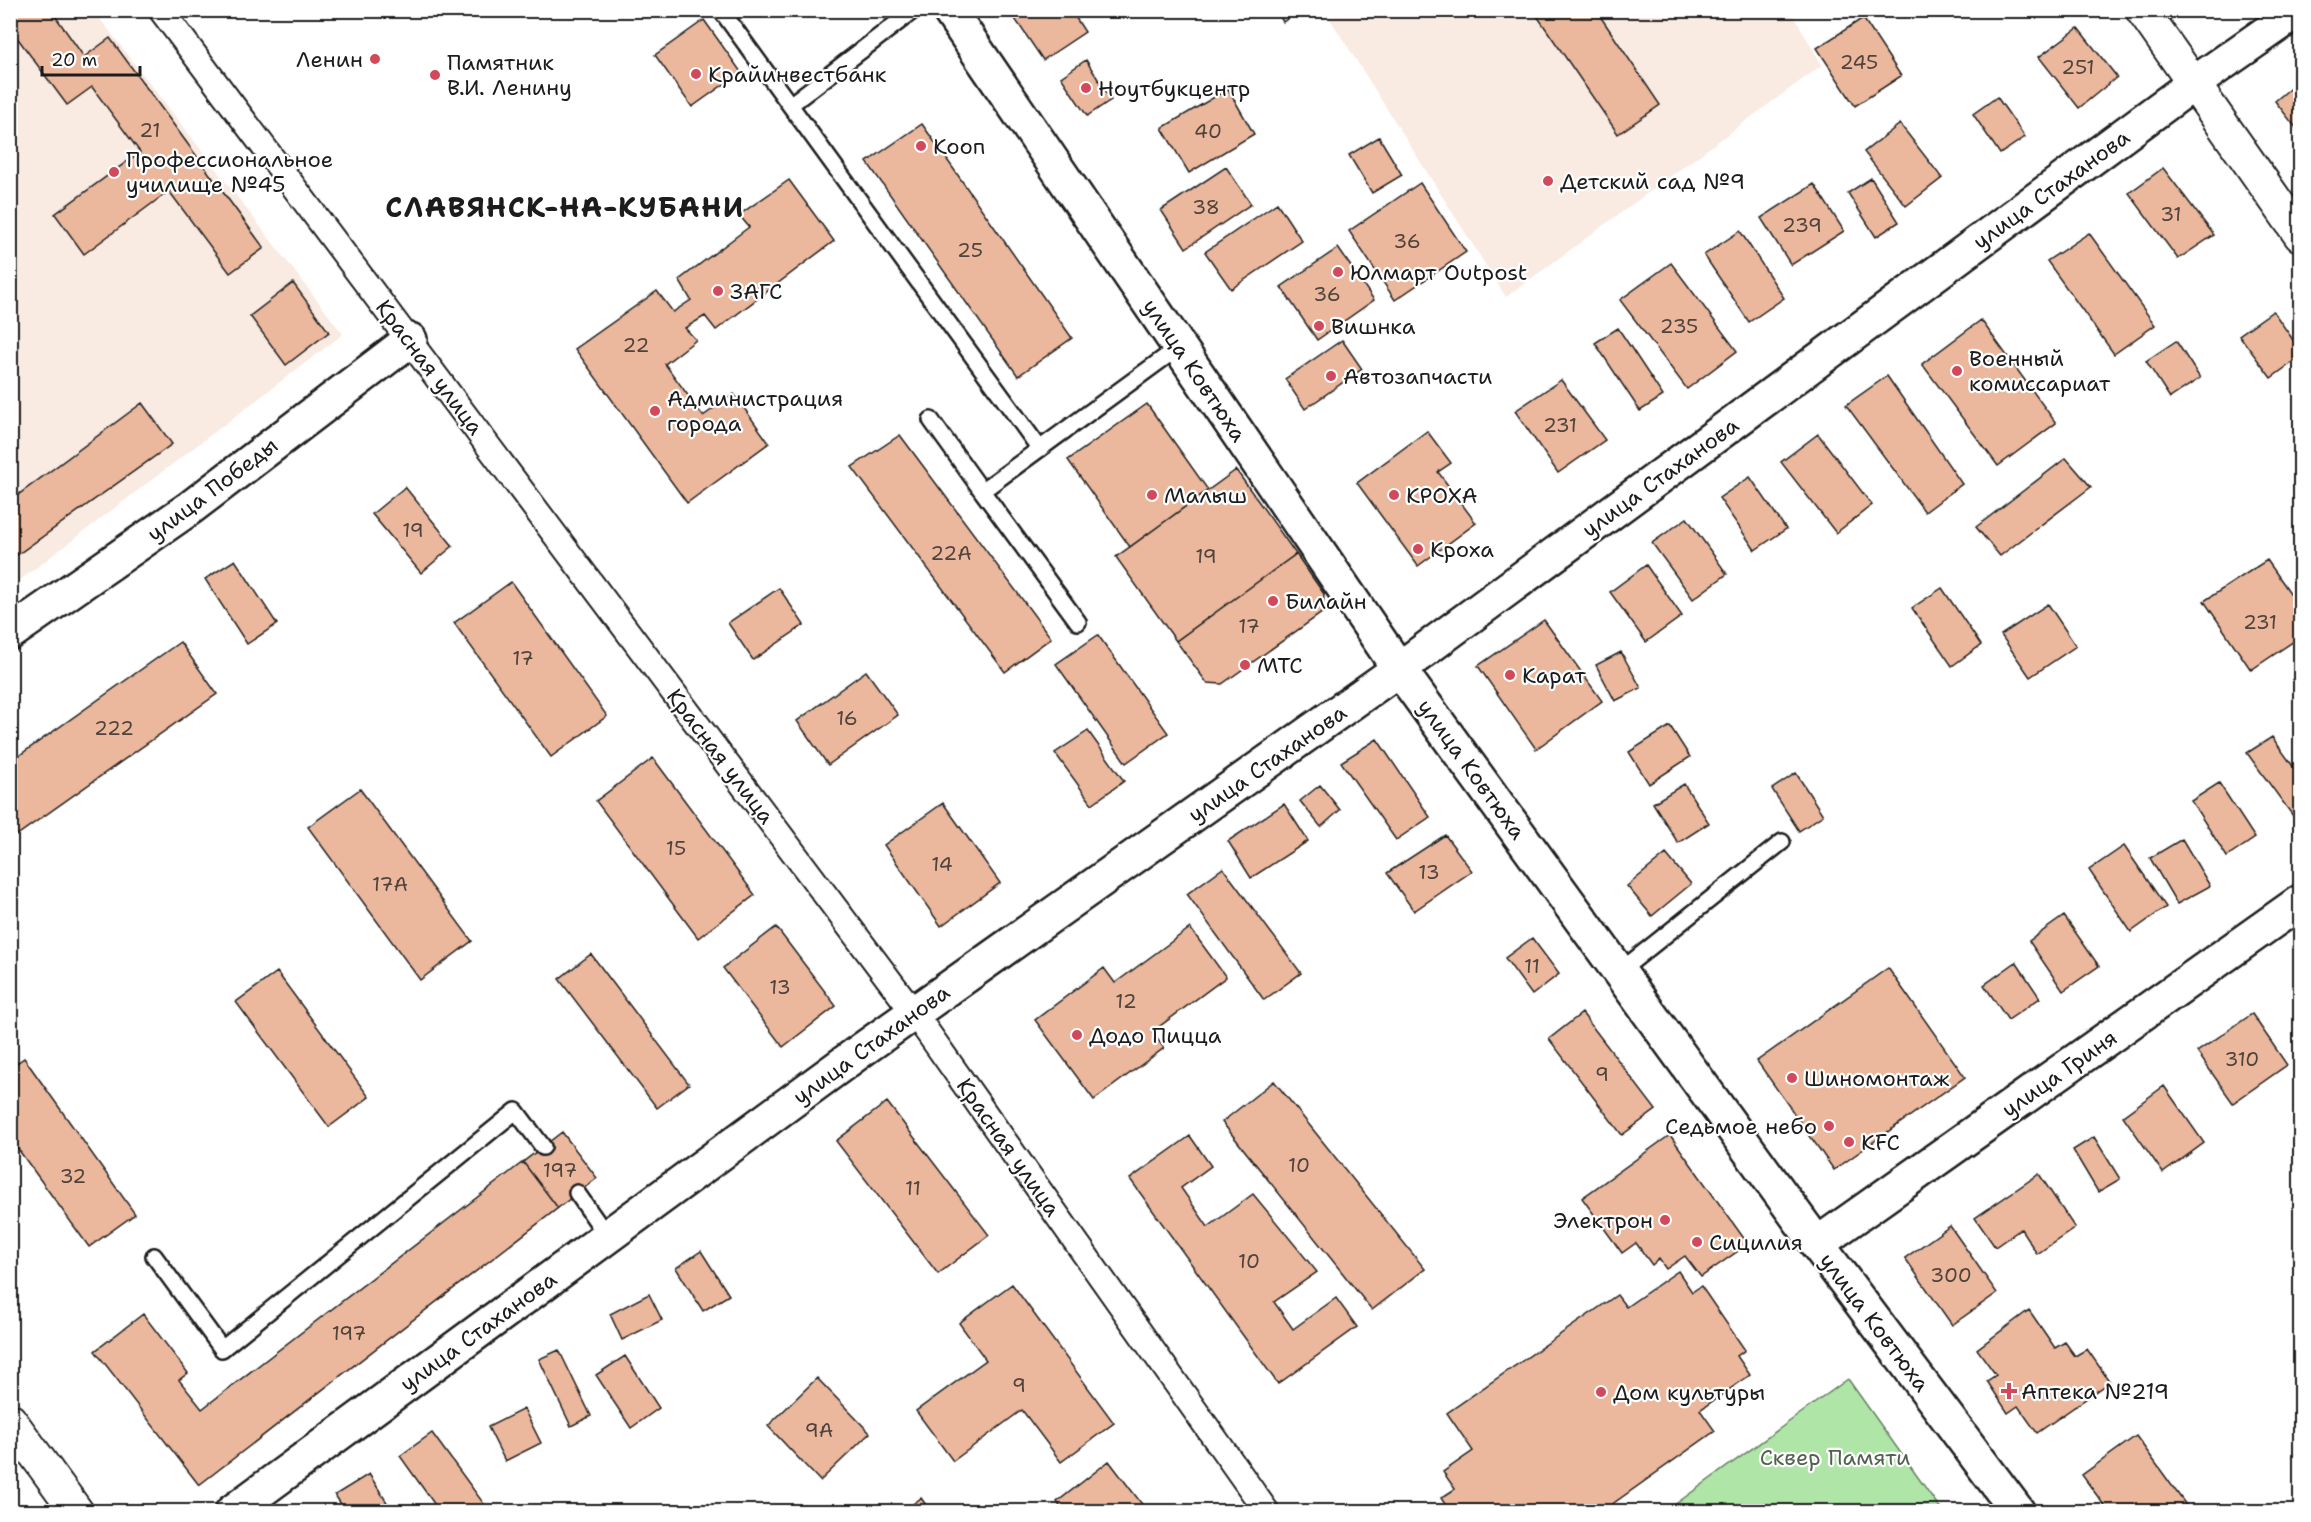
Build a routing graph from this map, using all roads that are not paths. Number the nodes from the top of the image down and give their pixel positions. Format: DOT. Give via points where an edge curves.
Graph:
graph roads {
  1 [pos="161,10"];
  2 [pos="721,10"];
  3 [pos="914,10"];
  4 [pos="949,10"];
  5 [pos="2142,10"];
  6 [pos="2299,10"];
  7 [pos="2193,84"];
  8 [pos="790,105"];
  9 [pos="2301,235"];
  10 [pos="410,340"];
  11 [pos="1179,347"];
  12 [pos="931,420"];
  13 [pos="1040,449"];
  14 [pos="982,491"];
  15 [pos="1078,622"];
  16 [pos="10,633"];
  17 [pos="1399,669"];
  18 [pos="1782,842"];
  19 [pos="2301,902"];
  20 [pos="1619,972"];
  21 [pos="914,1013"];
  22 [pos="543,1147"];
  23 [pos="577,1193"];
  24 [pos="607,1236"];
  25 [pos="1817,1244"];
  26 [pos="154,1256"];
  27 [pos="10,1420"];
  28 [pos="77,1512"];
  29 [pos="232,1512"];
  30 [pos="1267,1512"];
  31 [pos="2018,1512"];
  1 -- 10 [label="street, Красная улица"];
  2 -- 8 [label="lane"];
  3 -- 8 [label="lane"];
  4 -- 11 [label="street, улица Ковтюха"];
  5 -- 7 [label="street"];
  6 -- 7 [label="street, улица Стаханова"];
  7 -- 9 [label="street"];
  7 -- 17 [label="street, улица Стаханова"];
  8 -- 13 [label="lane"];
  10 -- 16 [label="street, улица Победы" via="190,508"];
  10 -- 21 [label="street, Красная улица"];
  11 -- 13 [label="lane"];
  11 -- 17 [label="street, улица Ковтюха"];
  12 -- 14 [label="lane"];
  13 -- 14 [label="lane"];
  14 -- 15 [label="lane"];
  17 -- 20 [label="street, улица Ковтюха"];
  17 -- 21 [label="street, улица Стаханова"];
  18 -- 20 [label="lane"];
  19 -- 25 [label="street, улица Гриня"];
  20 -- 25 [label="street, улица Ковтюха"];
  21 -- 24 [label="street, улица Стаханова"];
  21 -- 30 [label="street, Красная улица"];
  22 -- 26 [label="lane" via="516,1111 222,1349"];
  23 -- 24 [label="lane"];
  24 -- 29 [label="street, улица Стаханова"];
  25 -- 31 [label="street, улица Ковтюха"];
  27 -- 28 [label="street"];
}
